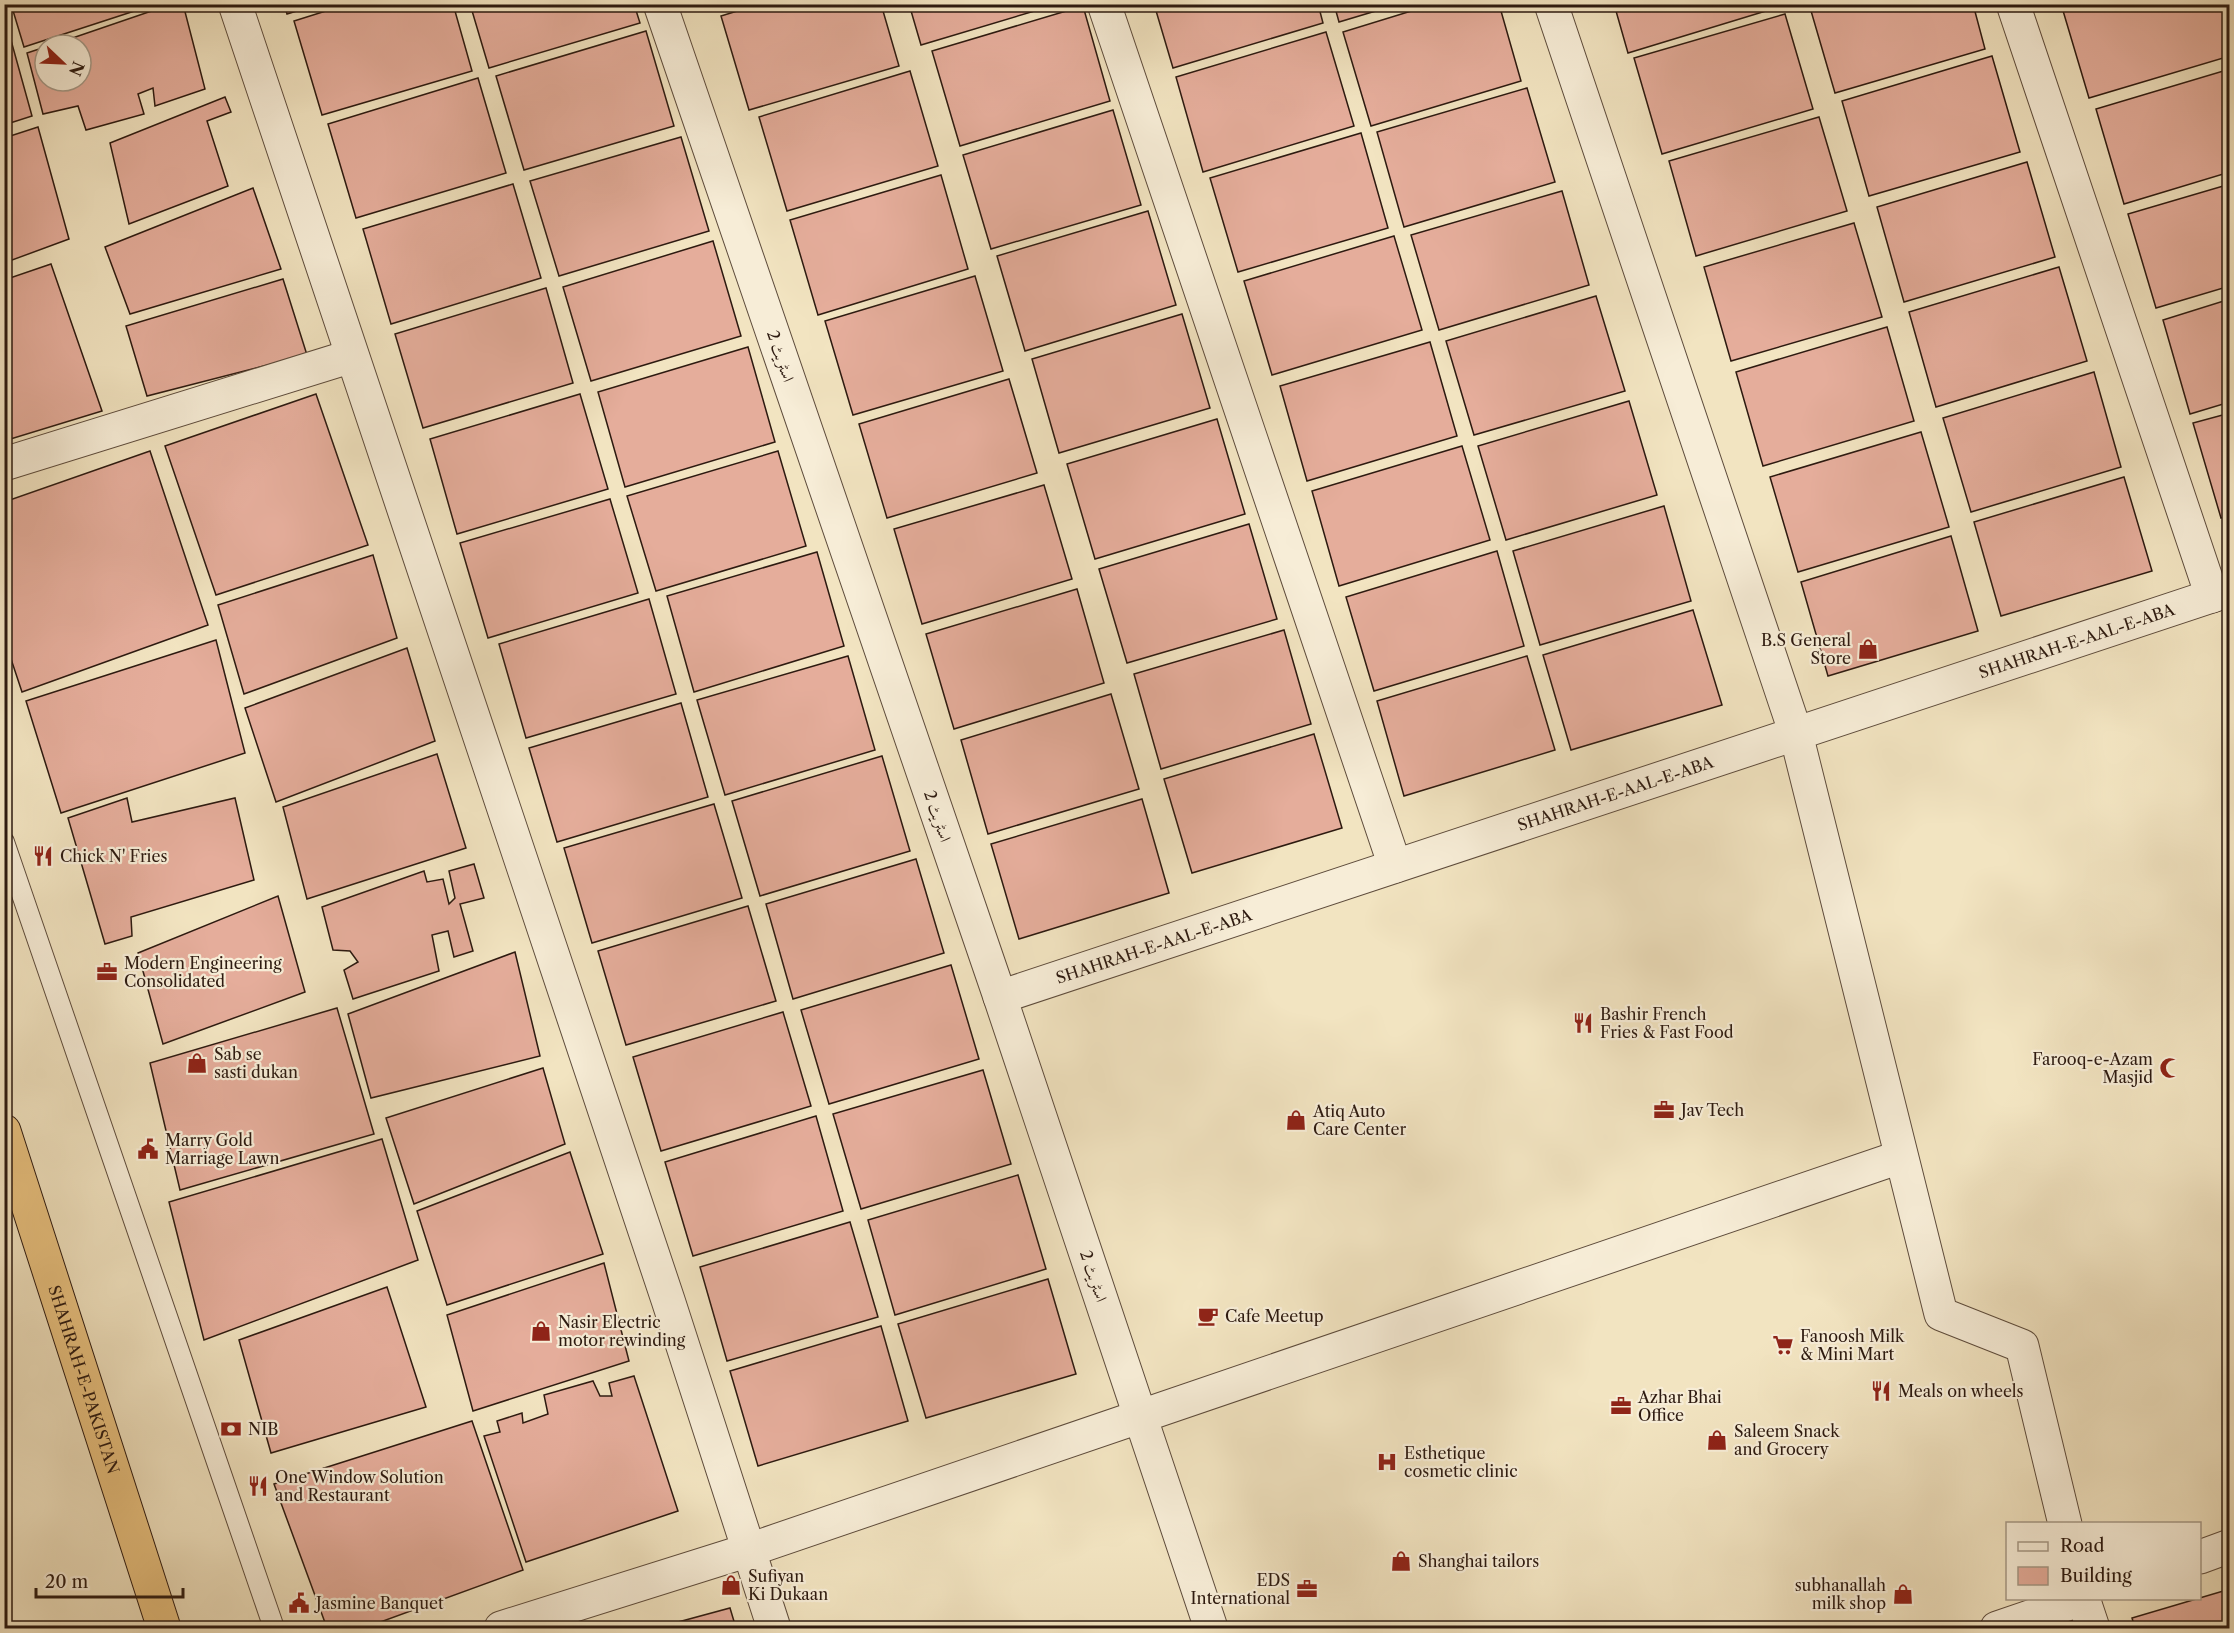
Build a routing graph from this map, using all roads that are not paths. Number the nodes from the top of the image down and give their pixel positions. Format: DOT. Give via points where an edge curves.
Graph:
graph roads {
  1 [pos="235,4"];
  2 [pos="660,4"];
  3 [pos="1104,4"];
  4 [pos="1551,4"];
  5 [pos="2013,4"];
  6 [pos="352,356"];
  7 [pos="4,464"];
  8 [pos="2221,593"];
  9 [pos="1796,734"];
  10 [pos="4,842"];
  11 [pos="1395,866"];
  12 [pos="1000,997"];
  13 [pos="4,1131"];
  14 [pos="1900,1157"];
  15 [pos="1140,1416"];
  16 [pos="2065,1522"];
  17 [pos="2229,1546"];
  18 [pos="749,1550"];
  19 [pos="2201,1556"];
  20 [pos="2081,1600"];
  21 [pos="2084,1600"];
  22 [pos="164,1629"];
  23 [pos="274,1629"];
  24 [pos="501,1629"];
  25 [pos="774,1629"];
  26 [pos="1211,1629"];
  27 [pos="1997,1629"];
  28 [pos="2093,1629"];
  1 -- 6 [label="street"];
  2 -- 12 [label="street, اسٹریٹ 2"];
  3 -- 11 [label="street"];
  4 -- 9 [label="street"];
  5 -- 8 [label="street"];
  6 -- 7 [label="street"];
  6 -- 18 [label="street"];
  8 -- 9 [label="street, SHAHRAH-E-AAL-E-ABA"];
  9 -- 11 [label="street, SHAHRAH-E-AAL-E-ABA"];
  9 -- 14 [label="street"];
  10 -- 23 [label="lane"];
  11 -- 12 [label="street, SHAHRAH-E-AAL-E-ABA"];
  12 -- 15 [label="street, اسٹریٹ 2"];
  13 -- 22 [label="highway, SHAHRAH-E-PAKISTAN"];
  14 -- 15 [label="street"];
  14 -- 16 [label="street" via="1941,1314 2022,1346"];
  15 -- 18 [label="street"];
  15 -- 26 [label="street, اسٹریٹ 2"];
  17 -- 19 [label="street"];
  18 -- 24 [label="street"];
  18 -- 25 [label="street"];
  20 -- 27 [label="street"];
  21 -- 28 [label="street"];
}
